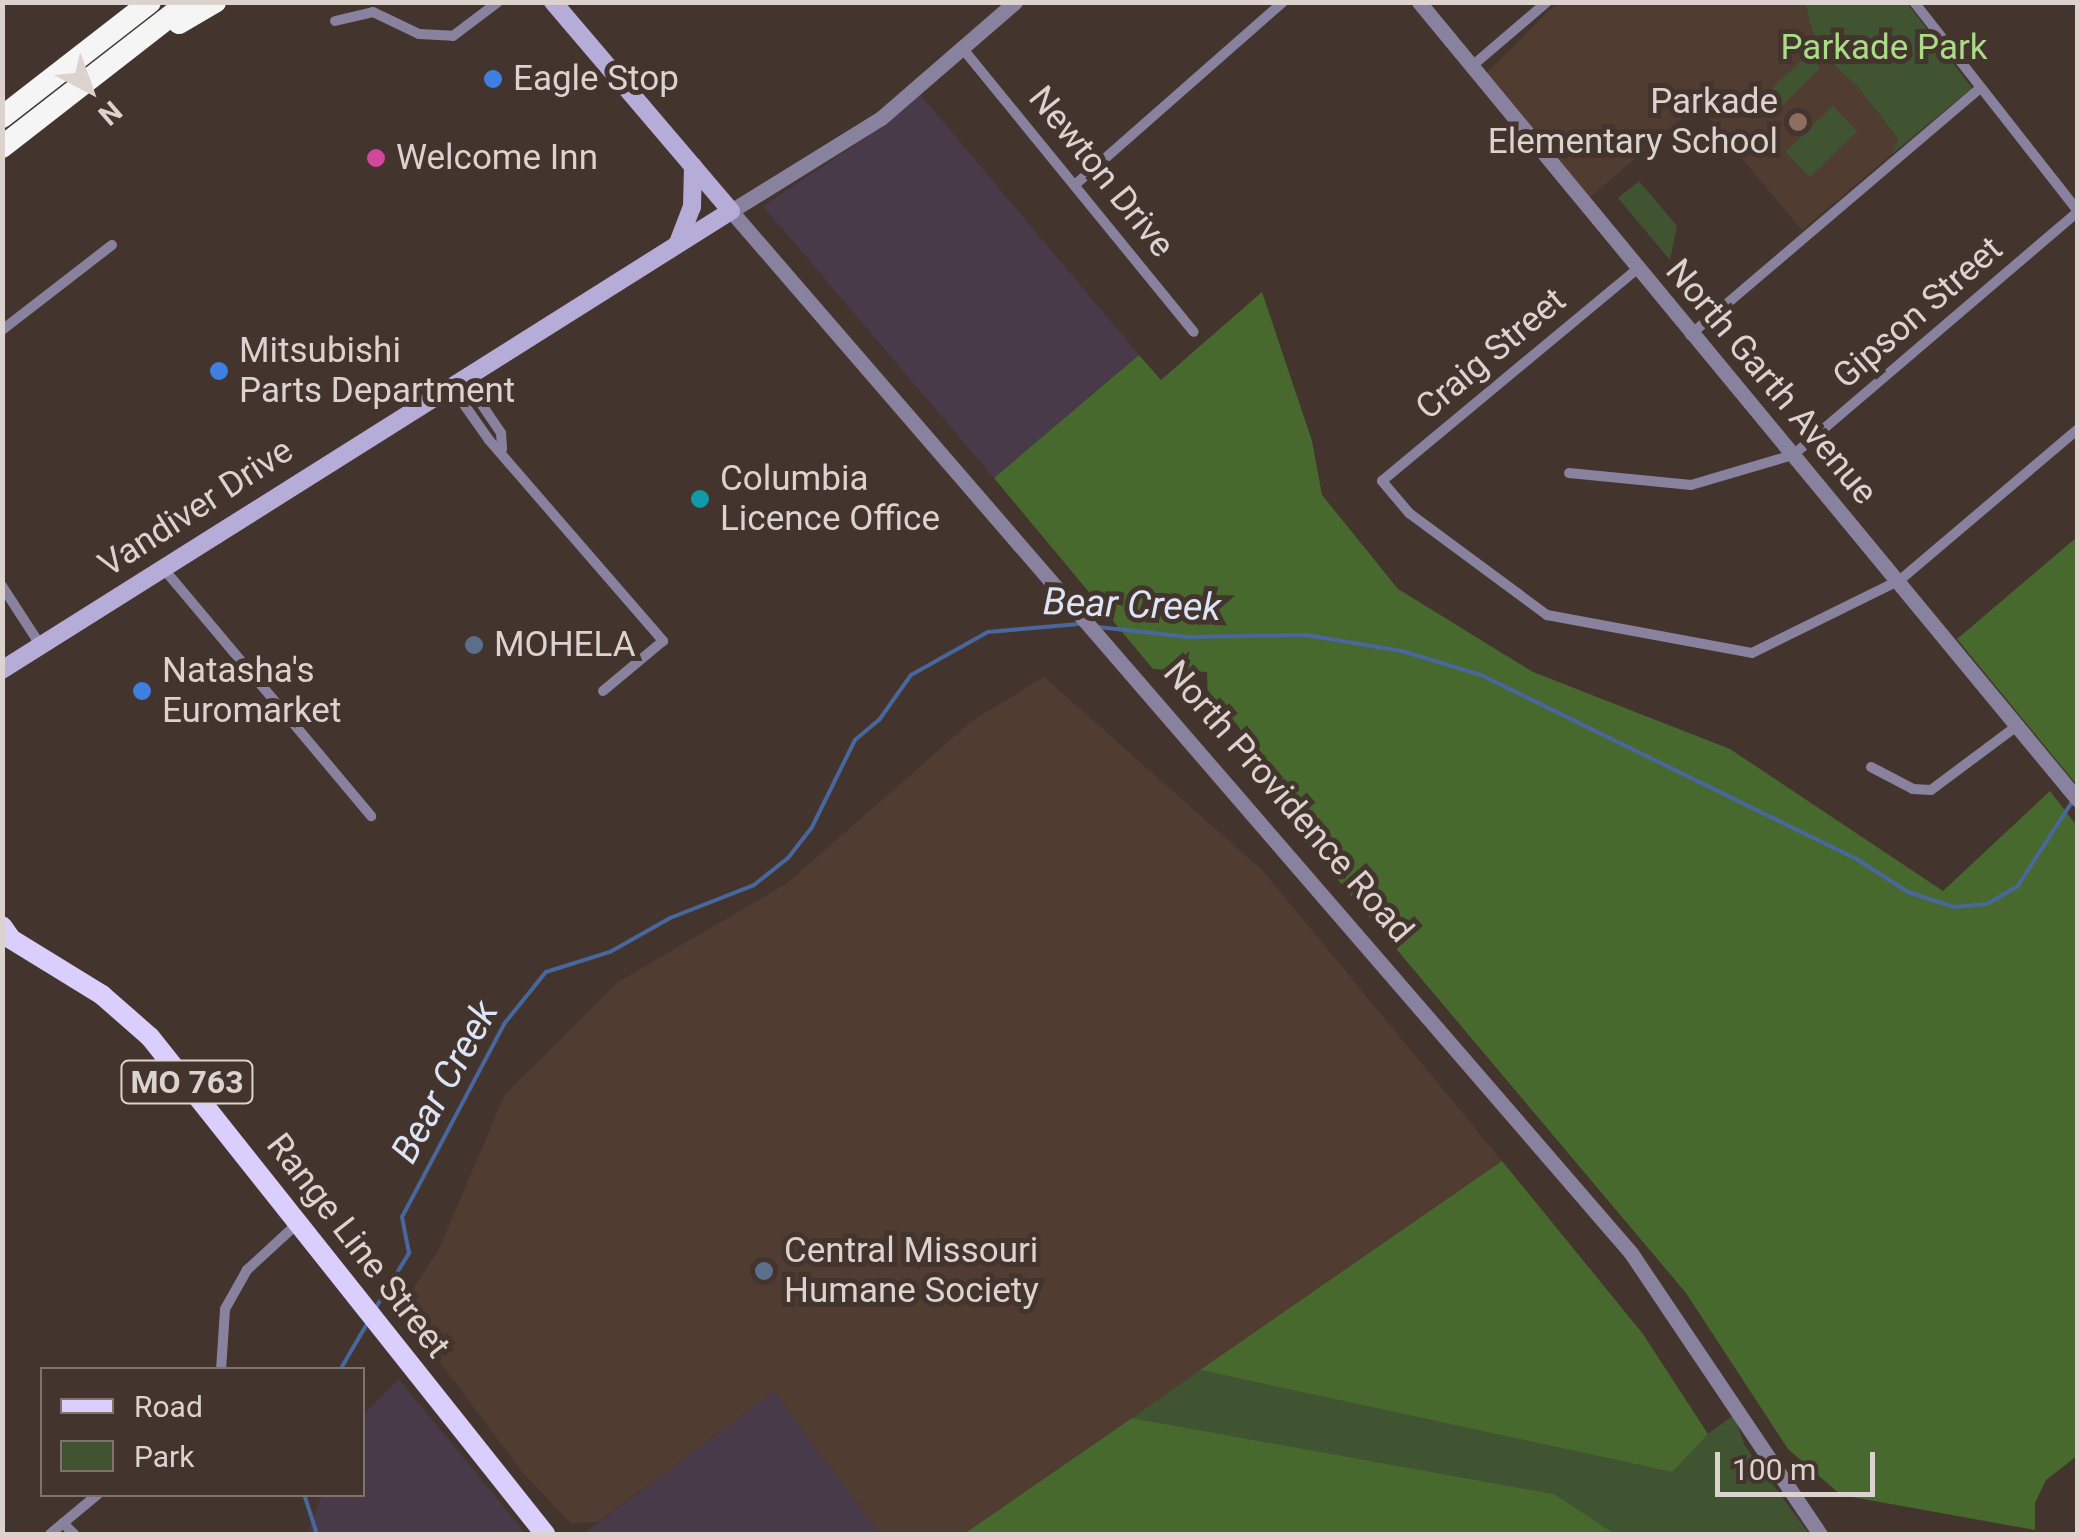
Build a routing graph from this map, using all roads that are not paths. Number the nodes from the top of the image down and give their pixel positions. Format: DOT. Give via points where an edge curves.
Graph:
graph roads {
  1 [pos="131,2"];
  2 [pos="150,2"];
  3 [pos="188,2"];
  4 [pos="215,2"];
  5 [pos="498,2"];
  6 [pos="554,2"];
  7 [pos="1016,2"];
  8 [pos="1283,2"];
  9 [pos="1419,2"];
  10 [pos="1547,2"];
  11 [pos="1914,2"];
  12 [pos="334,20"];
  13 [pos="963,49"];
  14 [pos="120,56"];
  15 [pos="1472,66"];
  16 [pos="60,72"];
  17 [pos="1978,90"];
  18 [pos="2,117"];
  19 [pos="2,146"];
  20 [pos="693,166"];
  21 [pos="1077,182"];
  22 [pos="731,211"];
  23 [pos="2078,212"];
  24 [pos="678,243"];
  25 [pos="112,245"];
  26 [pos="1636,270"];
  27 [pos="2,330"];
  28 [pos="1194,332"];
  29 [pos="1689,335"];
  30 [pos="457,381"];
  31 [pos="2078,429"];
  32 [pos="1793,455"];
  33 [pos="1569,473"];
  34 [pos="164,568"];
  35 [pos="1900,580"];
  36 [pos="2,586"];
  37 [pos="41,646"];
  38 [pos="2,670"];
  39 [pos="602,690"];
  40 [pos="2017,726"];
  41 [pos="1871,767"];
  42 [pos="2078,800"];
  43 [pos="371,816"];
  44 [pos="5,935"];
  45 [pos="299,1222"];
  46 [pos="221,1367"];
  47 [pos="94,1497"];
  48 [pos="63,1523"];
  49 [pos="50,1534"];
  50 [pos="74,1534"];
  51 [pos="545,1534"];
  52 [pos="1820,1534"];
  1 -- 16 [label="highway"];
  2 -- 16 [label="highway"];
  3 -- 14 [label="highway"];
  4 -- 14 [label="highway"];
  5 -- 12 [label="street" via="453,36 420,34 373,12"];
  6 -- 20 [label="main road, North Providence Road"];
  7 -- 13 [label="street"];
  8 -- 21 [label="street"];
  9 -- 15 [label="street, North Garth Avenue"];
  10 -- 15 [label="street"];
  11 -- 17 [label="street"];
  13 -- 21 [label="street, Newton Drive"];
  13 -- 22 [label="street" via="846,144"];
  14 -- 19 [label="highway"];
  15 -- 26 [label="street, North Garth Avenue"];
  16 -- 18 [label="highway"];
  17 -- 23 [label="street"];
  17 -- 29 [label="street"];
  20 -- 22 [label="main road, North Providence Road"];
  20 -- 24 [label="main road" via="692,207"];
  21 -- 28 [label="street, Newton Drive"];
  22 -- 24 [label="main road, Vandiver Drive"];
  22 -- 52 [label="street, North Providence Road" via="1631,1253"];
  23 -- 32 [label="street, Gipson Street"];
  24 -- 30 [label="main road, Vandiver Drive"];
  25 -- 27 [label="street"];
  26 -- 29 [label="street, North Garth Avenue"];
  26 -- 35 [label="street, Craig Street" via="1382,481 1408,514 1547,615 1752,653"];
  29 -- 32 [label="street, North Garth Avenue"];
  30 -- 34 [label="main road, Vandiver Drive"];
  30 -- 39 [label="street" via="501,433 502,449 663,641"];
  31 -- 35 [label="street"];
  32 -- 33 [label="street" via="1690,485"];
  32 -- 35 [label="street, North Garth Avenue"];
  34 -- 37 [label="main road, Vandiver Drive"];
  34 -- 43 [label="street"];
  35 -- 40 [label="street, North Garth Avenue"];
  36 -- 37 [label="street"];
  37 -- 38 [label="main road, Vandiver Drive"];
  40 -- 41 [label="street" via="1930,790 1912,789"];
  40 -- 42 [label="street, North Garth Avenue"];
  44 -- 45 [label="main road, Range Line Street / MO 763" via="102,996 150,1037"];
  45 -- 46 [label="street" via="247,1270 226,1309"];
  45 -- 51 [label="main road, Range Line Street / MO 763"];
  47 -- 48 [label="street"];
  48 -- 49 [label="street"];
  48 -- 50 [label="street"];
}
